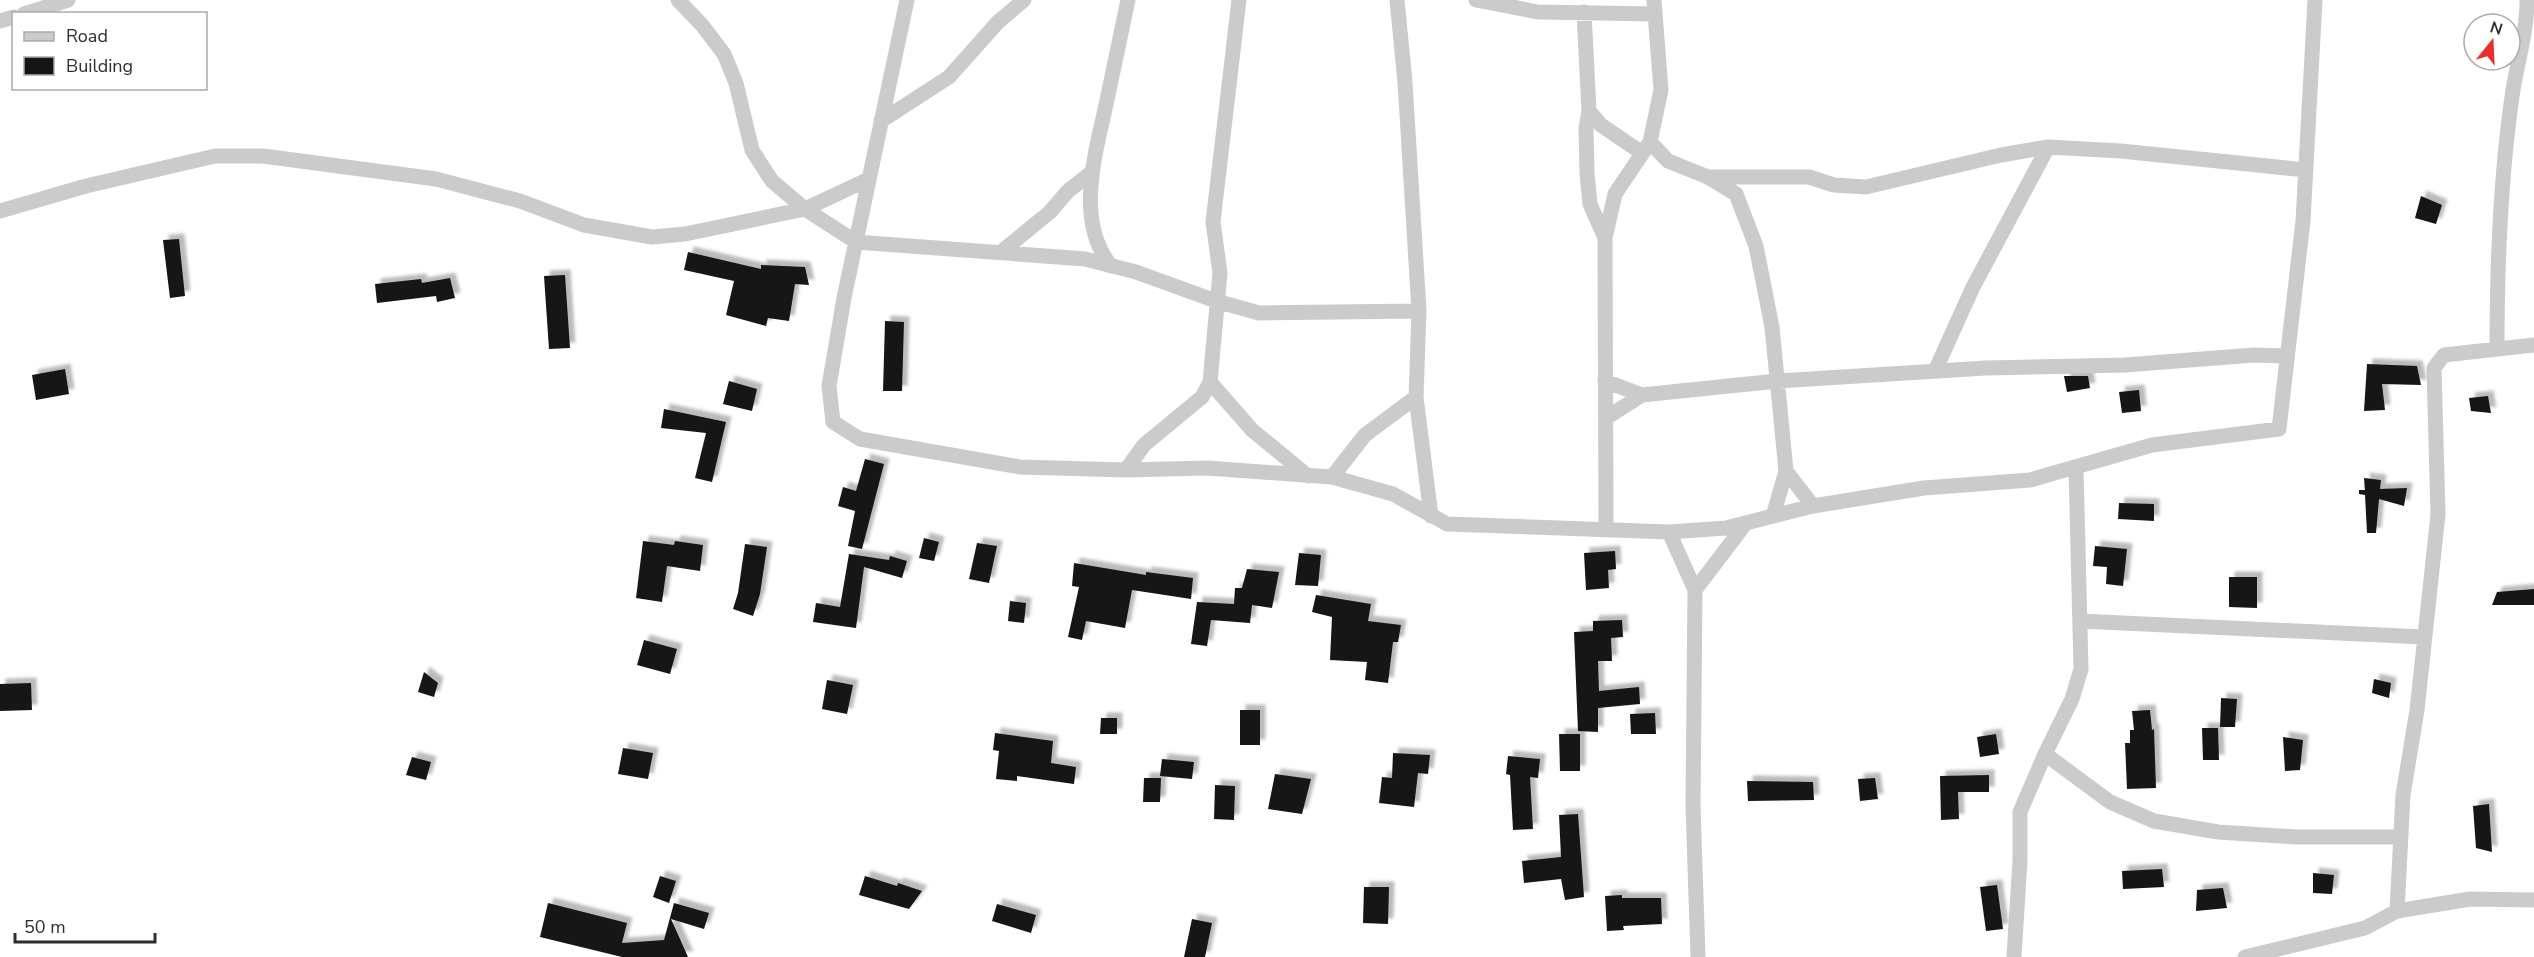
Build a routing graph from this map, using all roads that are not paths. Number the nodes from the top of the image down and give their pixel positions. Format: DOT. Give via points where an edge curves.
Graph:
graph roads {
  1 [pos="68,0"];
  2 [pos="678,0"];
  3 [pos="907,0"];
  4 [pos="1024,0"];
  5 [pos="1128,0"];
  6 [pos="1239,0"];
  7 [pos="1397,0"];
  8 [pos="1476,0"];
  9 [pos="2315,0"];
  10 [pos="2527,0"];
  11 [pos="1654,7"];
  12 [pos="30,12"];
  13 [pos="1584,12"];
  14 [pos="1589,111"];
  15 [pos="881,121"];
  16 [pos="1646,147"];
  17 [pos="2048,147"];
  18 [pos="2306,170"];
  19 [pos="1092,172"];
  20 [pos="1708,177"];
  21 [pos="869,179"];
  22 [pos="805,209"];
  23 [pos="0,211"];
  24 [pos="1605,238"];
  25 [pos="856,242"];
  26 [pos="1001,252"];
  27 [pos="1111,266"];
  28 [pos="1216,301"];
  29 [pos="1419,311"];
  30 [pos="2534,345"];
  31 [pos="2497,349"];
  32 [pos="2287,356"];
  33 [pos="1935,371"];
  34 [pos="1605,381"];
  35 [pos="1777,381"];
  36 [pos="1210,382"];
  37 [pos="1642,395"];
  38 [pos="1416,397"];
  39 [pos="1606,418"];
  40 [pos="2076,468"];
  41 [pos="1126,470"];
  42 [pos="1786,471"];
  43 [pos="1308,476"];
  44 [pos="1332,477"];
  45 [pos="1814,506"];
  46 [pos="1431,516"];
  47 [pos="1773,516"];
  48 [pos="1746,523"];
  49 [pos="1606,530"];
  50 [pos="1669,532"];
  51 [pos="1695,590"];
  52 [pos="2080,621"];
  53 [pos="2424,637"];
  54 [pos="2045,754"];
  55 [pos="2401,837"];
  56 [pos="2534,900"];
  57 [pos="2397,911"];
  58 [pos="1698,957"];
  59 [pos="2014,957"];
  60 [pos="2245,957"];
  1 -- 12 [label="street"];
  2 -- 22 [label="street" via="724,54 736,83 752,150 772,181"];
  3 -- 15 [label="street"];
  4 -- 15 [label="street" via="998,22 949,78"];
  5 -- 19 [label="street"];
  6 -- 28 [label="street" via="1213,222 1220,273"];
  7 -- 29 [label="street"];
  8 -- 13 [label="street" via="1538,12"];
  9 -- 18 [label="street"];
  10 -- 31 [label="street" via="2527,23 2513,90 2497,249"];
  11 -- 13 [label="street"];
  11 -- 16 [label="street" via="1661,90"];
  13 -- 14 [label="street"];
  14 -- 16 [label="street" via="1601,125"];
  14 -- 24 [label="street" via="1586,128 1590,204"];
  15 -- 21 [label="street"];
  16 -- 20 [label="street" via="1668,161"];
  16 -- 24 [label="street" via="1615,194"];
  17 -- 18 [label="street"];
  17 -- 20 [label="street" via="2001,154 1866,187 1834,185 1809,177"];
  17 -- 33 [label="street" via="1973,286"];
  18 -- 32 [label="street"];
  19 -- 26 [label="street"];
  19 -- 27 [label="street" via="1092,223 1100,252"];
  20 -- 35 [label="street" via="1736,194 1756,246 1772,327"];
  21 -- 22 [label="street"];
  21 -- 25 [label="street"];
  22 -- 23 [label="street" via="652,237 584,225 520,201 436,179 263,156 215,156"];
  22 -- 25 [label="street"];
  24 -- 34 [label="street"];
  25 -- 26 [label="street"];
  25 -- 41 [label="street" via="829,386 833,422 860,440 1020,467"];
  26 -- 27 [label="street" via="1085,259"];
  27 -- 28 [label="street"];
  28 -- 29 [label="street" via="1259,313"];
  28 -- 36 [label="street"];
  29 -- 38 [label="street"];
  30 -- 31 [label="street"];
  31 -- 53 [label="street" via="2444,355 2434,368 2438,514"];
  32 -- 33 [label="street"];
  32 -- 40 [label="street" via="2279,429 2152,445"];
  33 -- 35 [label="street"];
  34 -- 37 [label="street"];
  34 -- 39 [label="street"];
  35 -- 37 [label="street"];
  35 -- 42 [label="street"];
  36 -- 41 [label="street" via="1202,397 1144,445"];
  36 -- 43 [label="street" via="1252,430"];
  37 -- 39 [label="street"];
  38 -- 44 [label="street" via="1365,435"];
  38 -- 46 [label="street"];
  39 -- 49 [label="street"];
  40 -- 45 [label="street" via="2030,480 1924,488"];
  40 -- 52 [label="street"];
  41 -- 43 [label="street" via="1207,468"];
  42 -- 45 [label="street"];
  42 -- 47 [label="street"];
  43 -- 44 [label="street"];
  44 -- 46 [label="street" via="1393,494"];
  45 -- 47 [label="street"];
  46 -- 49 [label="street" via="1447,524 1466,526"];
  47 -- 48 [label="street"];
  48 -- 50 [label="street"];
  48 -- 51 [label="street"];
  49 -- 50 [label="street"];
  50 -- 51 [label="street"];
  51 -- 58 [label="street" via="1693,806"];
  52 -- 53 [label="street"];
  52 -- 54 [label="street" via="2081,669 2072,699"];
  53 -- 55 [label="street"];
  54 -- 55 [label="street" via="2110,802 2154,821 2218,832"];
  54 -- 59 [label="street" via="2020,812"];
  55 -- 57 [label="street"];
  56 -- 57 [label="street" via="2470,899"];
  57 -- 60 [label="street" via="2364,928"];
}
